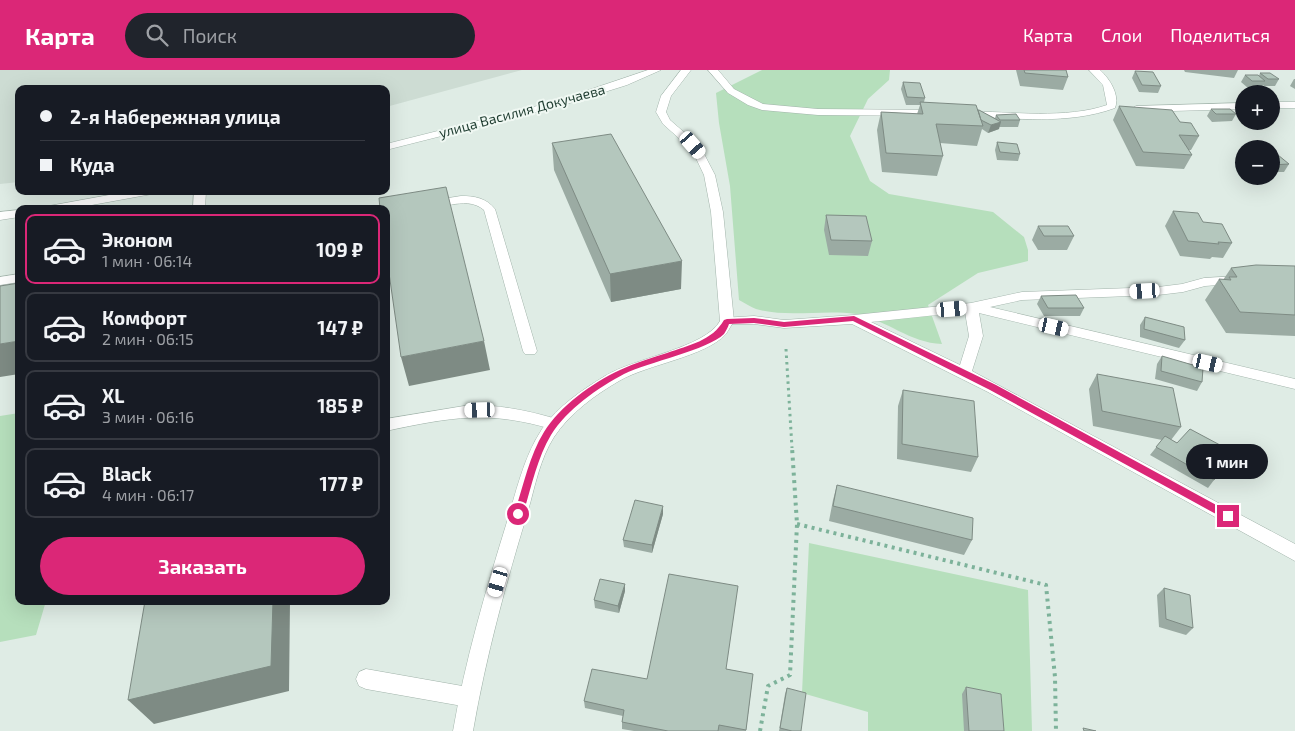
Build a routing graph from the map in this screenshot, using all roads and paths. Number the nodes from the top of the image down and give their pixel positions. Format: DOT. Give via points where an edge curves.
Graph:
graph roads {
  1 [pos="656,70"];
  2 [pos="686,70"];
  3 [pos="713,70"];
  4 [pos="1094,70"];
  5 [pos="1280,105"];
  6 [pos="1295,105"];
  7 [pos="1235,106"];
  8 [pos="1104,110"];
  9 [pos="390,146"];
  10 [pos="129,195"];
  11 [pos="72,205"];
  12 [pos="415,206"];
  13 [pos="15,214"];
  14 [pos="0,216"];
  15 [pos="15,279"];
  16 [pos="1250,280"];
  17 [pos="0,281"];
  18 [pos="971,307"];
  19 [pos="854,319"];
  20 [pos="727,321"];
  21 [pos="784,324"];
  22 [pos="530,351"];
  23 [pos="964,374"];
  24 [pos="1295,384"];
  25 [pos="390,424"];
  26 [pos="555,424"];
  27 [pos="797,524"];
  28 [pos="1295,552"];
  29 [pos="366,679"];
  30 [pos="468,697"];
  31 [pos="463,731"];
  32 [pos="760,731"];
  33 [pos="1056,731"];
  1 -- 9 [label="street, улица Василия Докучаева" via="626,83 529,111"];
  2 -- 20 [label="street" via="660,109 669,124 700,152 708,171 716,210"];
  3 -- 8 [label="street" via="730,91 762,107 818,112 1080,114"];
  4 -- 8 [label="street" via="1106,81 1111,95 1112,106"];
  5 -- 6 [label="street"];
  7 -- 8 [label="street"];
  10 -- 11 [label="street"];
  12 -- 22 [label="street" via="476,199 489,209"];
  13 -- 14 [label="street"];
  15 -- 17 [label="street"];
  16 -- 18 [label="street" via="1219,280 1158,291 1022,296"];
  18 -- 19 [label="street"];
  18 -- 23 [label="street" via="976,336"];
  18 -- 24 [label="street"];
  19 -- 21 [label="street"];
  19 -- 23 [label="street"];
  20 -- 21 [label="street"];
  20 -- 26 [label="street" via="721,332 707,341 623,372 588,393"];
  21 -- 27 [label="path"];
  23 -- 28 [label="street"];
  25 -- 26 [label="street" via="461,410 531,416"];
  26 -- 30 [label="street" via="536,459 492,599"];
  27 -- 32 [label="path" via="790,674 768,686"];
  27 -- 33 [label="path" via="1046,585 1055,677"];
  29 -- 30 [label="street"];
  30 -- 31 [label="street"];
}
